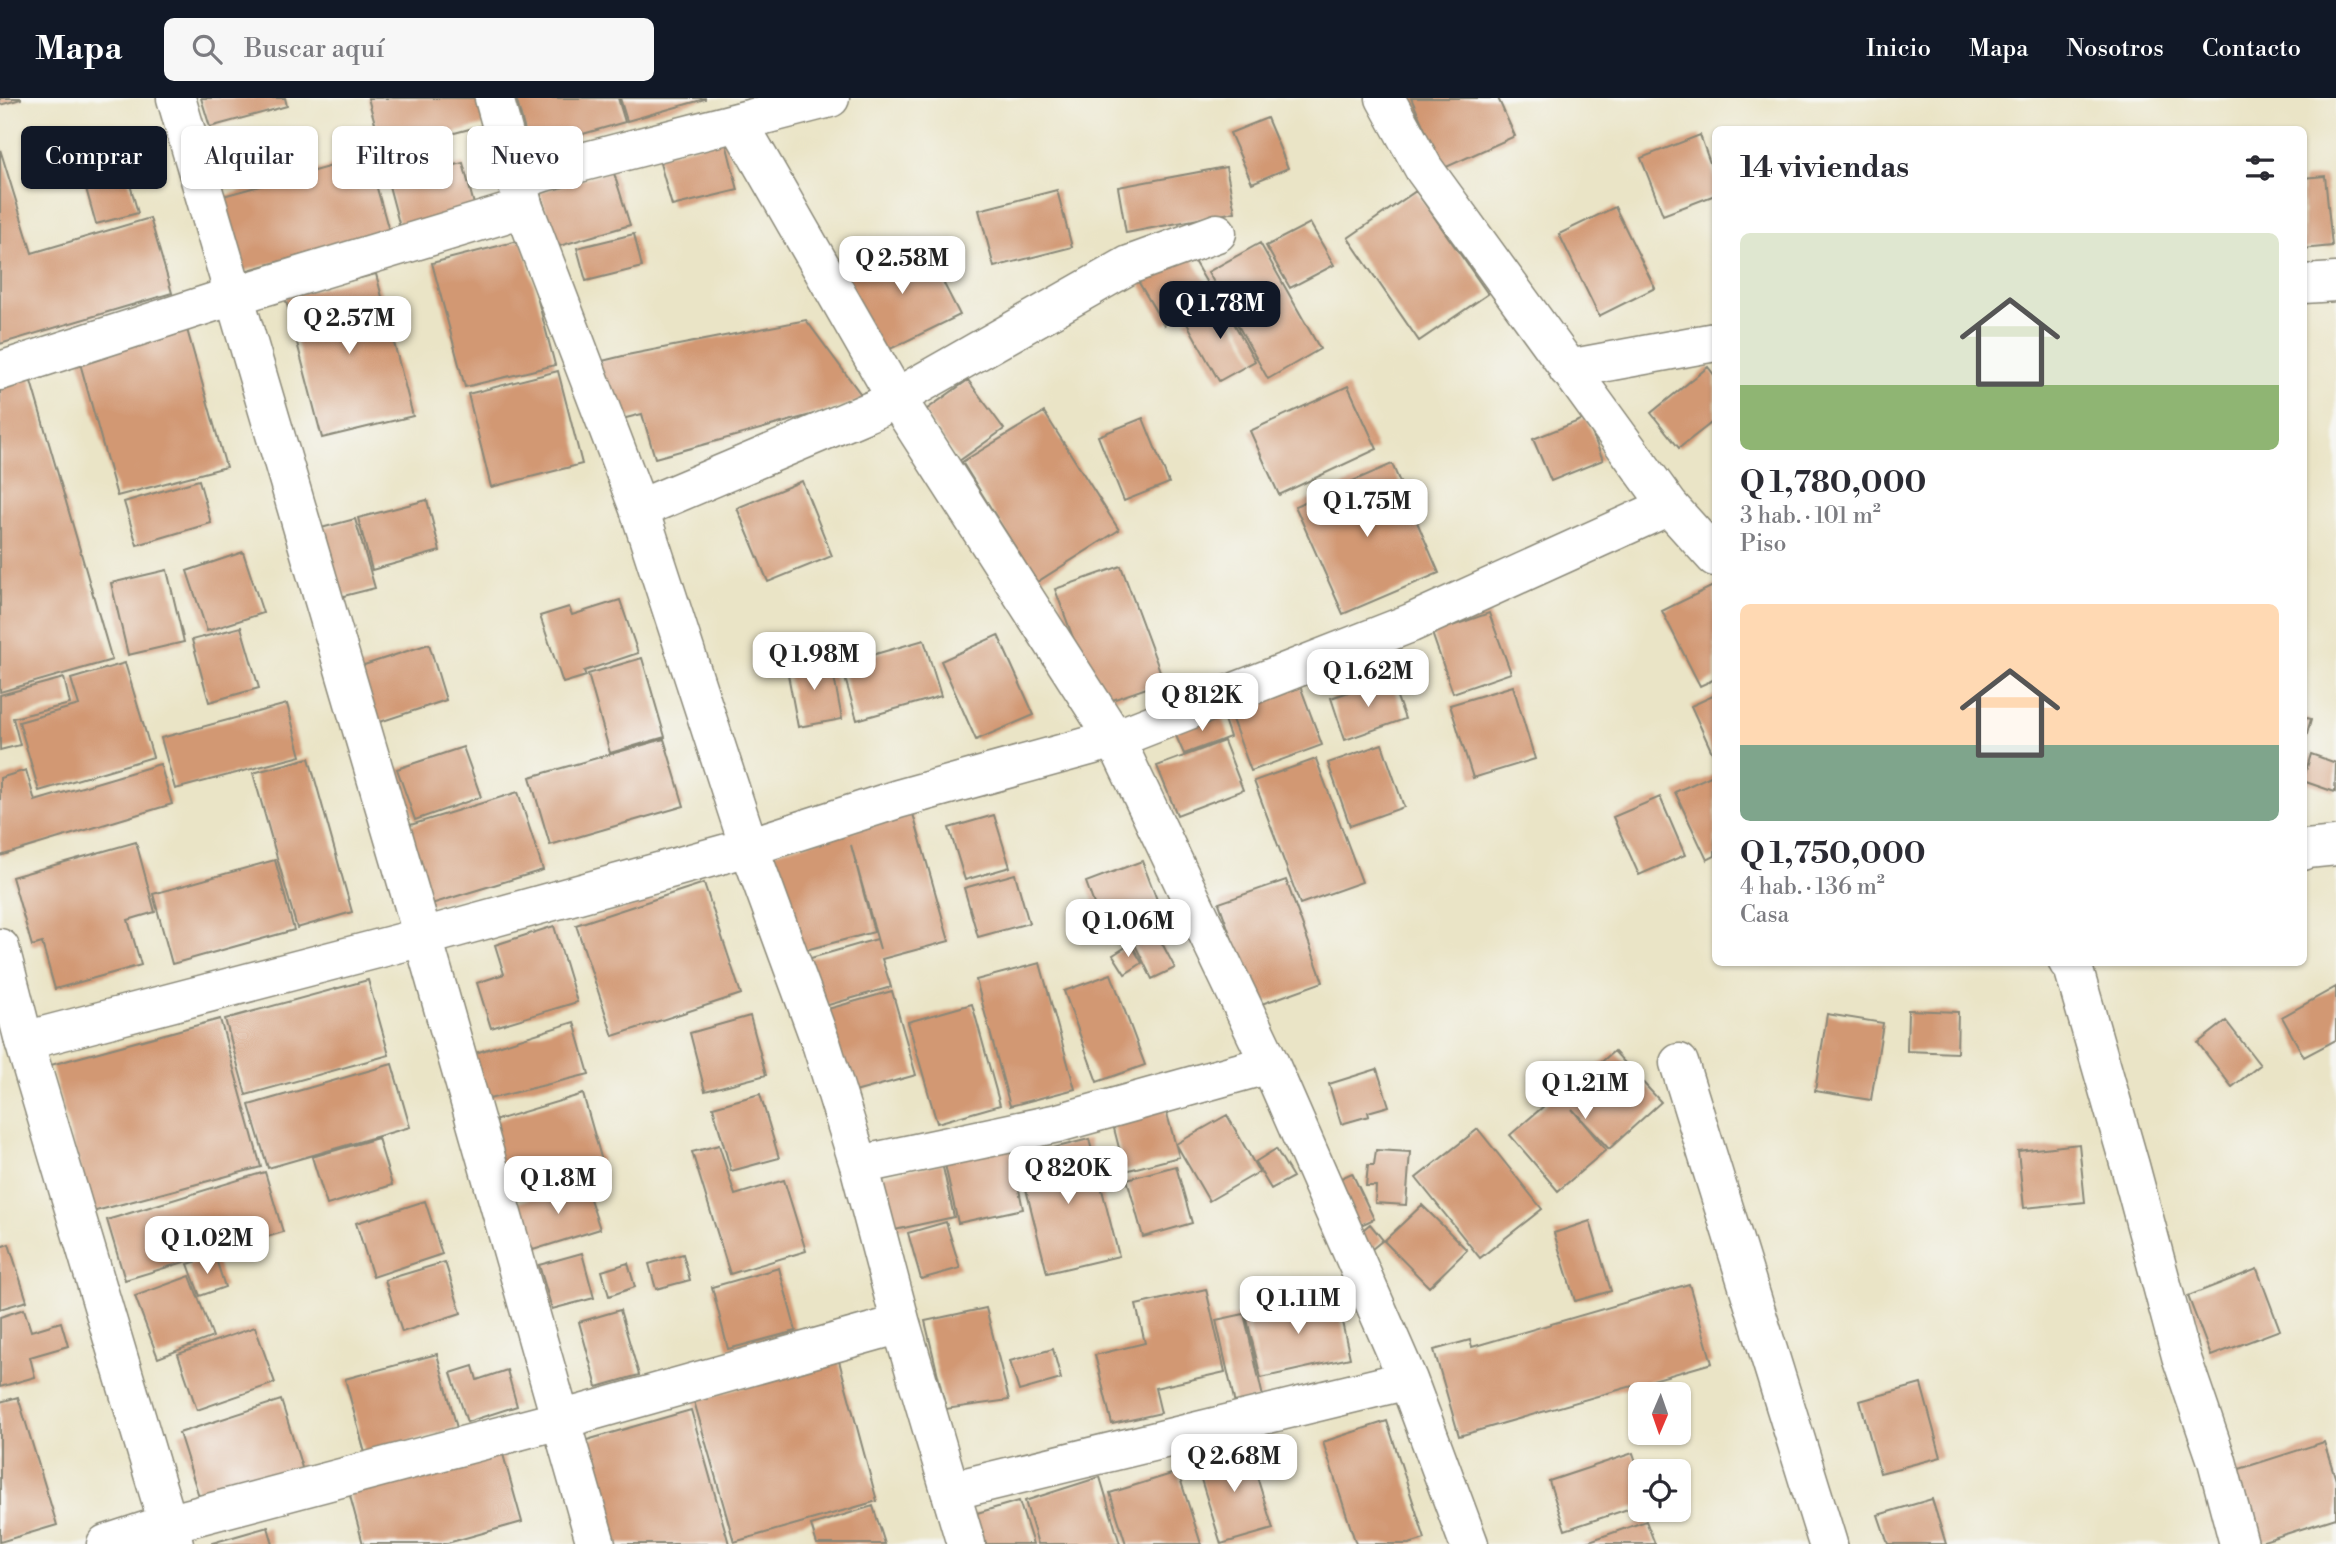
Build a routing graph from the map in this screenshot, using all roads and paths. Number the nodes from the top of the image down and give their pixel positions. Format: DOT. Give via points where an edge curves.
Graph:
graph roads {
  1 [pos="176,98"];
  2 [pos="495,98"];
  3 [pos="830,98"];
  4 [pos="1385,98"];
  5 [pos="738,122"];
  6 [pos="521,195"];
  7 [pos="1217,233"];
  8 [pos="2336,282"];
  9 [pos="2307,284"];
  10 [pos="233,296"];
  11 [pos="1712,343"];
  12 [pos="1568,369"];
  13 [pos="0,371"];
  14 [pos="895,397"];
  15 [pos="1669,506"];
  16 [pos="639,509"];
  17 [pos="1712,554"];
  18 [pos="1115,739"];
  19 [pos="2336,846"];
  20 [pos="749,847"];
  21 [pos="2307,849"];
  22 [pos="423,937"];
  23 [pos="2077,966"];
  24 [pos="3,970"];
  25 [pos="24,1041"];
  26 [pos="1679,1063"];
  27 [pos="1270,1064"];
  28 [pos="859,1165"];
  29 [pos="901,1324"];
  30 [pos="1408,1380"];
  31 [pos="560,1420"];
  32 [pos="950,1491"];
  33 [pos="170,1534"];
  34 [pos="106,1544"];
  35 [pos="596,1544"];
  36 [pos="966,1544"];
  37 [pos="1469,1544"];
  38 [pos="1828,1544"];
  39 [pos="2239,1544"];
  1 -- 10 [label="street"];
  2 -- 6 [label="street"];
  3 -- 5 [label="street"];
  4 -- 12 [label="street" via="1424,169"];
  5 -- 6 [label="street"];
  5 -- 14 [label="street"];
  6 -- 10 [label="street"];
  6 -- 16 [label="street"];
  7 -- 14 [label="street" via="1129,265"];
  8 -- 9 [label="street"];
  10 -- 13 [label="street"];
  10 -- 22 [label="street"];
  11 -- 12 [label="street"];
  12 -- 15 [label="street"];
  14 -- 16 [label="street"];
  14 -- 18 [label="street"];
  15 -- 17 [label="street"];
  15 -- 18 [label="street" via="1411,622"];
  16 -- 20 [label="street"];
  18 -- 20 [label="street" via="898,799"];
  18 -- 27 [label="street"];
  19 -- 21 [label="street"];
  20 -- 22 [label="street"];
  20 -- 28 [label="street" via="822,1046"];
  22 -- 25 [label="street"];
  22 -- 31 [label="street"];
  23 -- 39 [label="street" via="2181,1356"];
  24 -- 25 [label="street"];
  25 -- 33 [label="street"];
  26 -- 38 [label="street"];
  27 -- 28 [label="street" via="1058,1123"];
  27 -- 30 [label="street"];
  28 -- 29 [label="street"];
  29 -- 31 [label="street"];
  29 -- 32 [label="street"];
  30 -- 32 [label="street"];
  30 -- 37 [label="street"];
  31 -- 33 [label="street"];
  31 -- 35 [label="street"];
  32 -- 36 [label="street"];
  33 -- 34 [label="street"];
}
